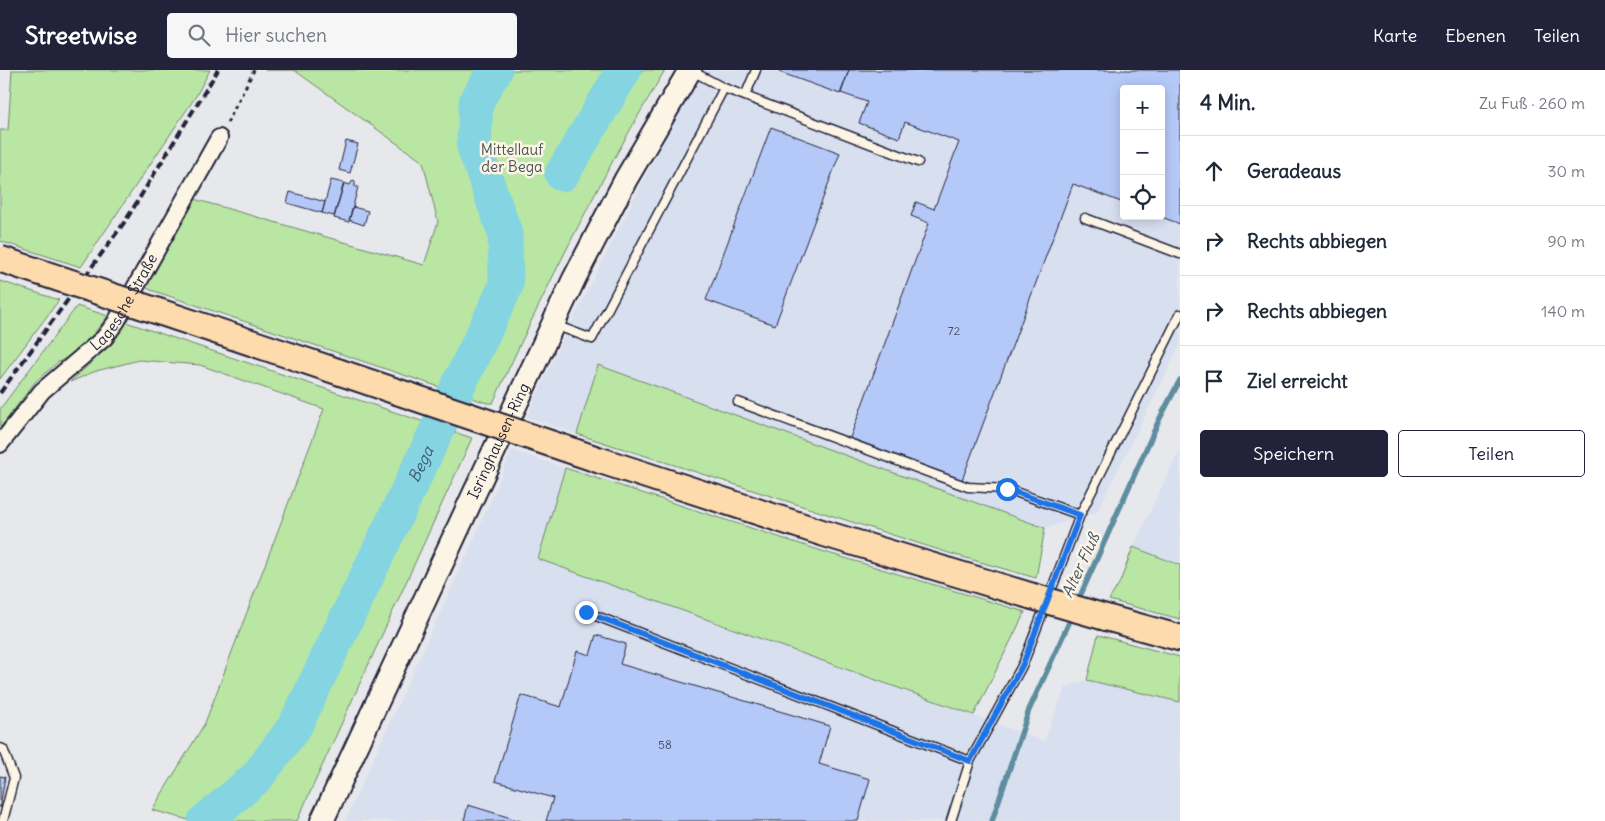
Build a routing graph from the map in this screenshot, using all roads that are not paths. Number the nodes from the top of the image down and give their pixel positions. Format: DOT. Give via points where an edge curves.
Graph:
graph roads {
  1 [pos="690,70"];
  2 [pos="756,70"];
  3 [pos="724,88"];
  4 [pos="746,96"];
  5 [pos="219,138"];
  6 [pos="918,162"];
  7 [pos="1085,218"];
  8 [pos="1180,254"];
  9 [pos="0,259"];
  10 [pos="1180,314"];
  11 [pos="553,324"];
  12 [pos="738,402"];
  13 [pos="0,444"];
  14 [pos="1080,515"];
  15 [pos="586,612"];
  16 [pos="1180,638"];
  17 [pos="0,748"];
  18 [pos="970,761"];
  19 [pos="2,821"];
  20 [pos="322,821"];
  21 [pos="951,821"];
  1 -- 3 [label="lane"];
  1 -- 11 [label="street, Isringhausen-Ring" via="626,179"];
  2 -- 4 [label="lane"];
  3 -- 4 [label="lane"];
  3 -- 11 [label="lane" via="592,338"];
  4 -- 6 [label="lane"];
  5 -- 13 [label="street, Lagesche Straße" via="116,322 91,350 42,391"];
  7 -- 8 [label="lane"];
  9 -- 16 [label="main road, bridge" via="823,533"];
  10 -- 14 [label="lane"];
  11 -- 20 [label="street, Isringhausen-Ring"];
  12 -- 14 [label="lane" via="968,487 1007,489"];
  14 -- 18 [label="lane" via="1023,664"];
  15 -- 18 [label="lane"];
  17 -- 19 [label="lane" via="14,778"];
  18 -- 21 [label="lane"];
}
